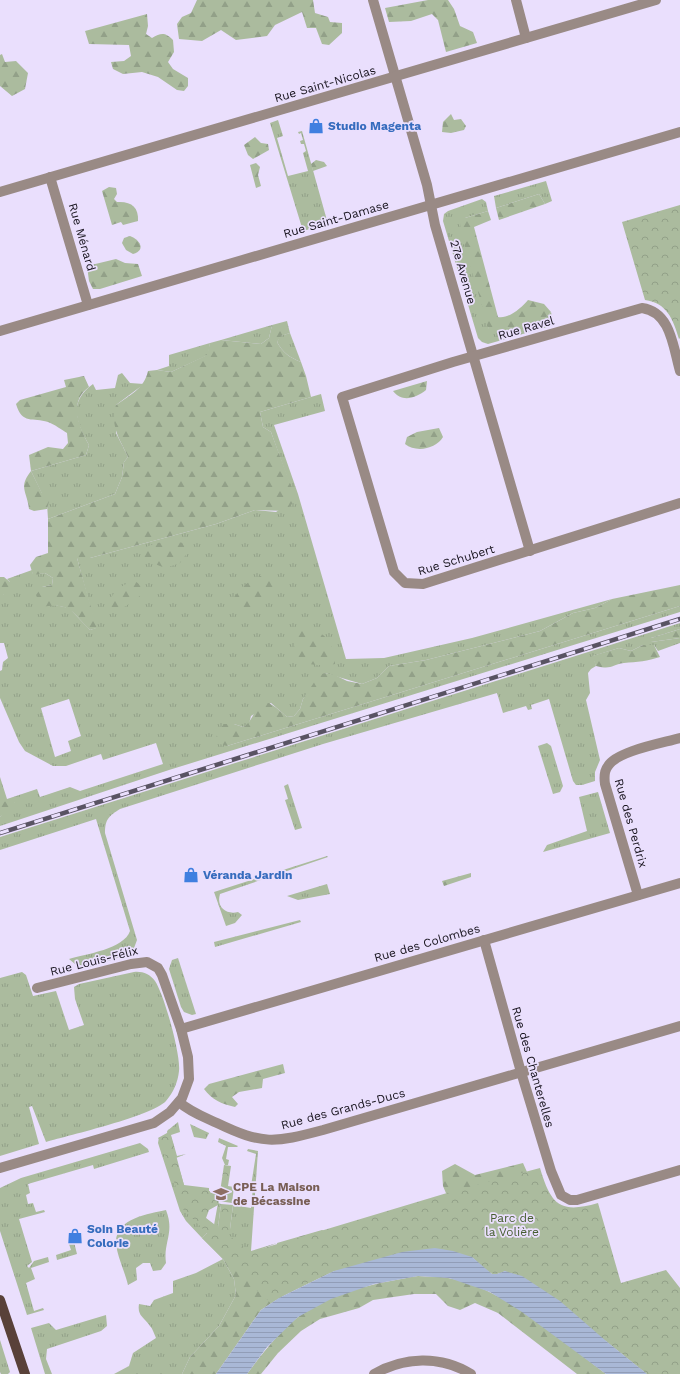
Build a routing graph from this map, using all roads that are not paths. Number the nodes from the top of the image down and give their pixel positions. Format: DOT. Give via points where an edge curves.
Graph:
graph roads {
  1 [pos="373,0"];
  2 [pos="516,0"];
  3 [pos="656,0"];
  4 [pos="526,38"];
  5 [pos="395,76"];
  6 [pos="680,132"];
  7 [pos="50,177"];
  8 [pos="0,192"];
  9 [pos="431,205"];
  10 [pos="88,305"];
  11 [pos="0,331"];
  12 [pos="474,356"];
  13 [pos="680,371"];
  14 [pos="342,397"];
  15 [pos="680,503"];
  16 [pos="530,551"];
  17 [pos="680,738"];
  18 [pos="680,883"];
  19 [pos="638,895"];
  20 [pos="484,940"];
  21 [pos="37,988"];
  22 [pos="680,1026"];
  23 [pos="181,1029"];
  24 [pos="521,1072"];
  25 [pos="179,1102"];
  26 [pos="0,1168"];
  27 [pos="680,1170"];
  28 [pos="0,1300"];
  29 [pos="25,1374"];
  30 [pos="374,1374"];
  31 [pos="470,1374"];
  1 -- 5 [label="street, 27e Avenue"];
  2 -- 4 [label="street"];
  3 -- 4 [label="street, Rue Saint-Nicolas"];
  4 -- 5 [label="street, Rue Saint-Nicolas"];
  5 -- 7 [label="street, Rue Saint-Nicolas"];
  5 -- 9 [label="street, 27e Avenue"];
  6 -- 9 [label="street, Rue Saint-Damase"];
  7 -- 8 [label="street, Rue Saint-Nicolas"];
  7 -- 10 [label="street, Rue Ménard"];
  9 -- 10 [label="street, Rue Saint-Damase"];
  9 -- 12 [label="street, 27e Avenue"];
  10 -- 11 [label="street, Rue Saint-Damase"];
  12 -- 13 [label="street, Rue Ravel" via="642,308 654,311 664,320"];
  12 -- 14 [label="street, Rue Ravel"];
  12 -- 16 [label="street, 27e Avenue"];
  14 -- 16 [label="street, Rue Schubert" via="394,572 400,580 409,585 423,584"];
  15 -- 16 [label="street, Rue Schubert"];
  17 -- 19 [label="street, Rue des Perdrix" via="622,755 610,762 605,772 605,784"];
  18 -- 19 [label="street, Rue des Colombes"];
  19 -- 20 [label="street, Rue des Colombes"];
  20 -- 23 [label="street, Rue des Colombes"];
  20 -- 24 [label="street, Rue des Chanterelles"];
  21 -- 23 [label="street, Rue Louis-Félix" via="147,962 158,968 162,975"];
  22 -- 24 [label="street, Rue des Grands-Ducs"];
  23 -- 25 [label="street, Rue Louis-Félix" via="188,1057 189,1079"];
  24 -- 25 [label="street, Rue des Grands-Ducs" via="283,1140 248,1137 196,1113"];
  24 -- 27 [label="street, Rue des Chanterelles" via="551,1171 558,1191 564,1197 584,1199"];
  25 -- 26 [label="street" via="154,1123"];
  28 -- 29 [label="main road"];
  30 -- 31 [label="street" via="400,1362 419,1360 448,1364"];
}
